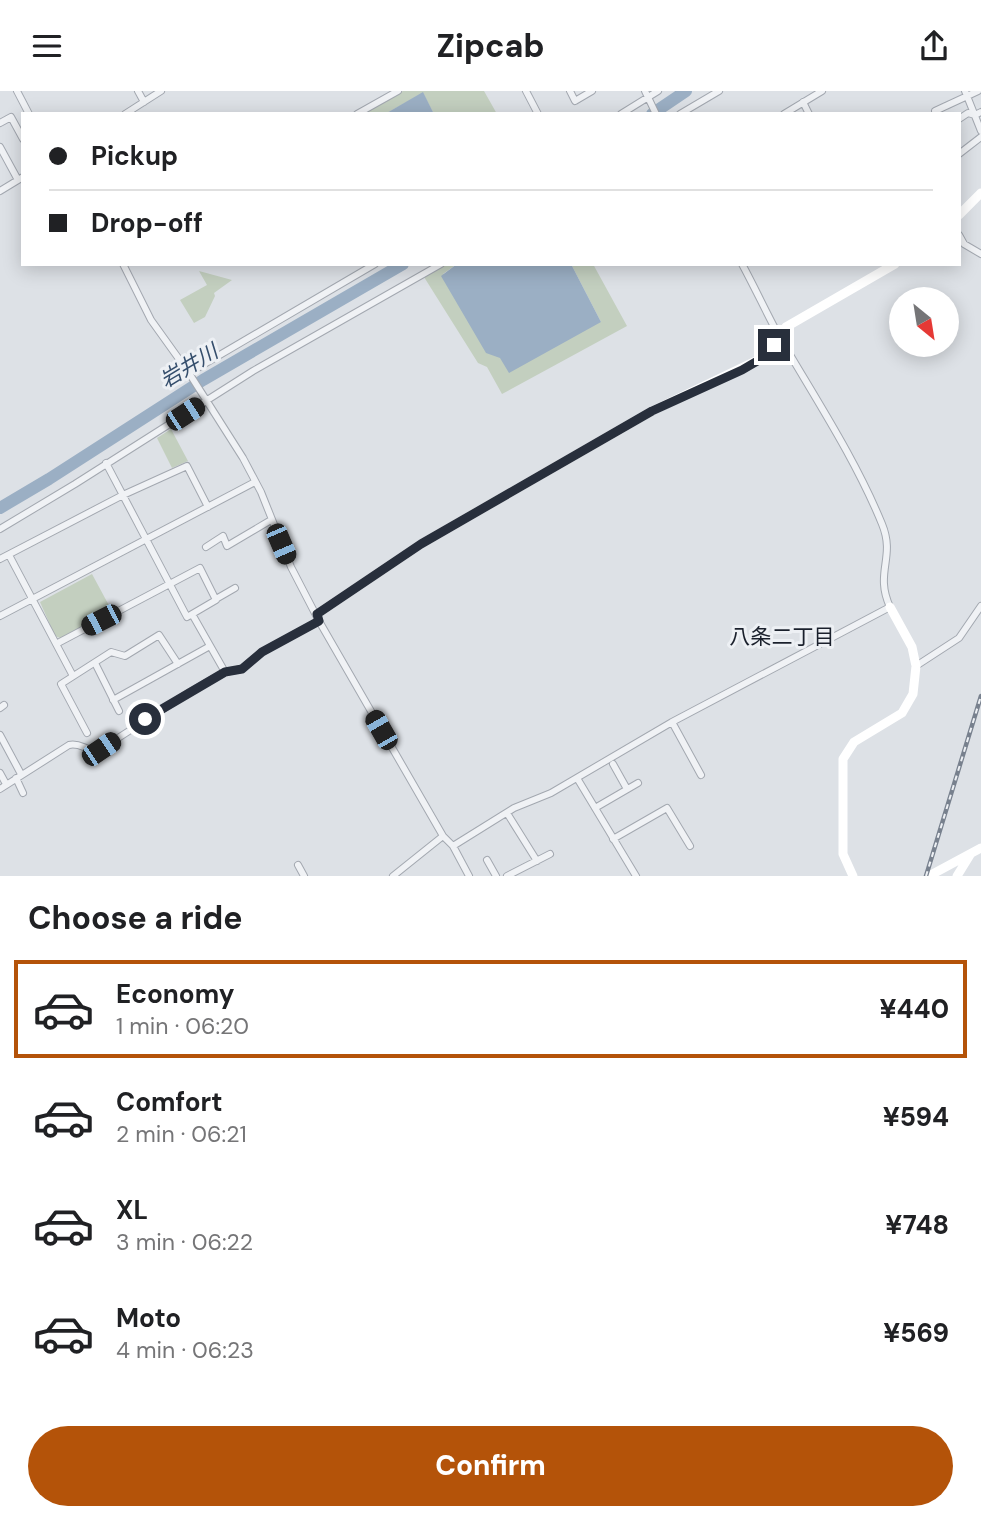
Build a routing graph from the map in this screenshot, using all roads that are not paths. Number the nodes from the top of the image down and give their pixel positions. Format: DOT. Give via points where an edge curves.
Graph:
graph roads {
  1 [pos="17,91"];
  2 [pos="138,91"];
  3 [pos="161,91"];
  4 [pos="398,91"];
  5 [pos="526,91"];
  6 [pos="570,91"];
  7 [pos="592,91"];
  8 [pos="658,91"];
  9 [pos="719,91"];
  10 [pos="822,91"];
  11 [pos="978,91"];
  12 [pos="966,93"];
  13 [pos="647,97"];
  14 [pos="144,102"];
  15 [pos="803,102"];
  16 [pos="28,112"];
  17 [pos="128,112"];
  18 [pos="361,112"];
  19 [pos="537,112"];
  20 [pos="624,112"];
  21 [pos="683,112"];
  22 [pos="787,112"];
  23 [pos="808,112"];
  24 [pos="935,112"];
  25 [pos="978,113"];
  26 [pos="961,117"];
  27 [pos="0,123"];
  28 [pos="981,131"];
  29 [pos="21,135"];
  30 [pos="981,137"];
  31 [pos="0,147"];
  32 [pos="961,152"];
  33 [pos="3,159"];
  34 [pos="20,178"];
  35 [pos="0,191"];
  36 [pos="981,193"];
  37 [pos="961,213"];
  38 [pos="961,239"];
  39 [pos="981,254"];
  40 [pos="124,266"];
  41 [pos="371,266"];
  42 [pos="437,266"];
  43 [pos="743,266"];
  44 [pos="891,266"];
  45 [pos="779,336"];
  46 [pos="190,375"];
  47 [pos="205,398"];
  48 [pos="106,463"];
  49 [pos="255,482"];
  50 [pos="123,495"];
  51 [pos="208,507"];
  52 [pos="271,520"];
  53 [pos="0,529"];
  54 [pos="145,539"];
  55 [pos="206,547"];
  56 [pos="9,555"];
  57 [pos="0,559"];
  58 [pos="170,584"];
  59 [pos="235,588"];
  60 [pos="32,599"];
  61 [pos="216,599"];
  62 [pos="981,606"];
  63 [pos="890,607"];
  64 [pos="192,614"];
  65 [pos="0,616"];
  66 [pos="318,617"];
  67 [pos="56,644"];
  68 [pos="210,646"];
  69 [pos="94,663"];
  70 [pos="178,664"];
  71 [pos="916,666"];
  72 [pos="225,672"];
  73 [pos="73,676"];
  74 [pos="113,700"];
  75 [pos="120,711"];
  76 [pos="672,722"];
  77 [pos="87,733"];
  78 [pos="0,735"];
  79 [pos="613,764"];
  80 [pos="0,773"];
  81 [pos="701,775"];
  82 [pos="18,776"];
  83 [pos="577,778"];
  84 [pos="638,783"];
  85 [pos="3,786"];
  86 [pos="627,789"];
  87 [pos="23,793"];
  88 [pos="595,808"];
  89 [pos="507,813"];
  90 [pos="443,836"];
  91 [pos="613,839"];
  92 [pos="453,846"];
  93 [pos="690,846"];
  94 [pos="981,848"];
  95 [pos="971,853"];
  96 [pos="550,854"];
  97 [pos="486,860"];
  98 [pos="537,861"];
  99 [pos="298,865"];
  100 [pos="304,876"];
  101 [pos="393,876"];
  102 [pos="469,876"];
  103 [pos="496,876"];
  104 [pos="507,876"];
  105 [pos="636,876"];
  106 [pos="853,876"];
  107 [pos="929,876"];
  108 [pos="957,876"];
  1 -- 16 [label="street"];
  2 -- 14 [label="street"];
  3 -- 14 [label="street"];
  4 -- 18 [label="street"];
  5 -- 19 [label="street"];
  6 -- 7 [label="street" via="575,101"];
  8 -- 13 [label="street"];
  9 -- 21 [label="street"];
  10 -- 15 [label="street"];
  11 -- 12 [label="street"];
  12 -- 24 [label="street"];
  12 -- 25 [label="street"];
  13 -- 20 [label="street"];
  14 -- 17 [label="street"];
  15 -- 22 [label="street"];
  15 -- 23 [label="street"];
  25 -- 26 [label="street"];
  25 -- 28 [label="street"];
  27 -- 29 [label="street" via="11,117"];
  30 -- 32 [label="street"];
  31 -- 33 [label="street"];
  33 -- 34 [label="street"];
  34 -- 35 [label="street"];
  36 -- 37 [label="street"];
  38 -- 39 [label="street"];
  40 -- 46 [label="street" via="151,320"];
  41 -- 46 [label="street"];
  42 -- 47 [label="street"];
  43 -- 45 [label="street"];
  44 -- 45 [label="street" via="786,327"];
  45 -- 63 [label="street" via="845,447 881,521 889,548 882,578"];
  45 -- 66 [label="street" via="764,357 652,411 421,544"];
  46 -- 47 [label="street"];
  47 -- 48 [label="street"];
  47 -- 49 [label="street"];
  48 -- 50 [label="street"];
  48 -- 53 [label="street"];
  49 -- 51 [label="street"];
  49 -- 52 [label="street"];
  50 -- 51 [label="street" via="187,465"];
  50 -- 54 [label="street"];
  50 -- 56 [label="street"];
  51 -- 54 [label="street"];
  52 -- 55 [label="street" via="227,546 223,536"];
  52 -- 66 [label="street"];
  54 -- 58 [label="street"];
  54 -- 60 [label="street"];
  56 -- 57 [label="street"];
  56 -- 60 [label="street"];
  58 -- 61 [label="street" via="200,568"];
  58 -- 64 [label="street" via="187,617"];
  58 -- 67 [label="street"];
  59 -- 61 [label="street"];
  60 -- 65 [label="street"];
  60 -- 67 [label="street"];
  61 -- 64 [label="street"];
  62 -- 71 [label="street" via="959,638"];
  63 -- 71 [label="street" via="912,647"];
  63 -- 76 [label="street"];
  64 -- 68 [label="street"];
  66 -- 72 [label="street" via="242,669"];
  66 -- 90 [label="street"];
  67 -- 73 [label="street"];
  68 -- 70 [label="street"];
  68 -- 72 [label="street"];
  69 -- 70 [label="street" via="111,652 125,656 159,635"];
  69 -- 73 [label="street"];
  69 -- 74 [label="street"];
  70 -- 74 [label="street"];
  71 -- 106 [label="street" via="907,708 854,743 843,759 843,854"];
  72 -- 82 [label="street" via="101,749 92,751 75,743"];
  73 -- 77 [label="street" via="61,684"];
  74 -- 75 [label="street"];
  76 -- 81 [label="street"];
  76 -- 83 [label="street"];
  78 -- 82 [label="street"];
  79 -- 86 [label="street"];
  80 -- 85 [label="street"];
  82 -- 85 [label="street"];
  82 -- 87 [label="street"];
  83 -- 88 [label="street"];
  83 -- 89 [label="street"];
  84 -- 86 [label="street"];
  86 -- 88 [label="street"];
  88 -- 91 [label="street"];
  89 -- 92 [label="street"];
  89 -- 98 [label="street"];
  90 -- 92 [label="street"];
  90 -- 101 [label="street"];
  91 -- 93 [label="street" via="667,807"];
  91 -- 105 [label="street"];
  92 -- 102 [label="street"];
  94 -- 95 [label="street"];
  95 -- 107 [label="street"];
  95 -- 108 [label="street"];
  96 -- 98 [label="street"];
  97 -- 103 [label="street"];
  98 -- 104 [label="street"];
  99 -- 100 [label="street"];
}
